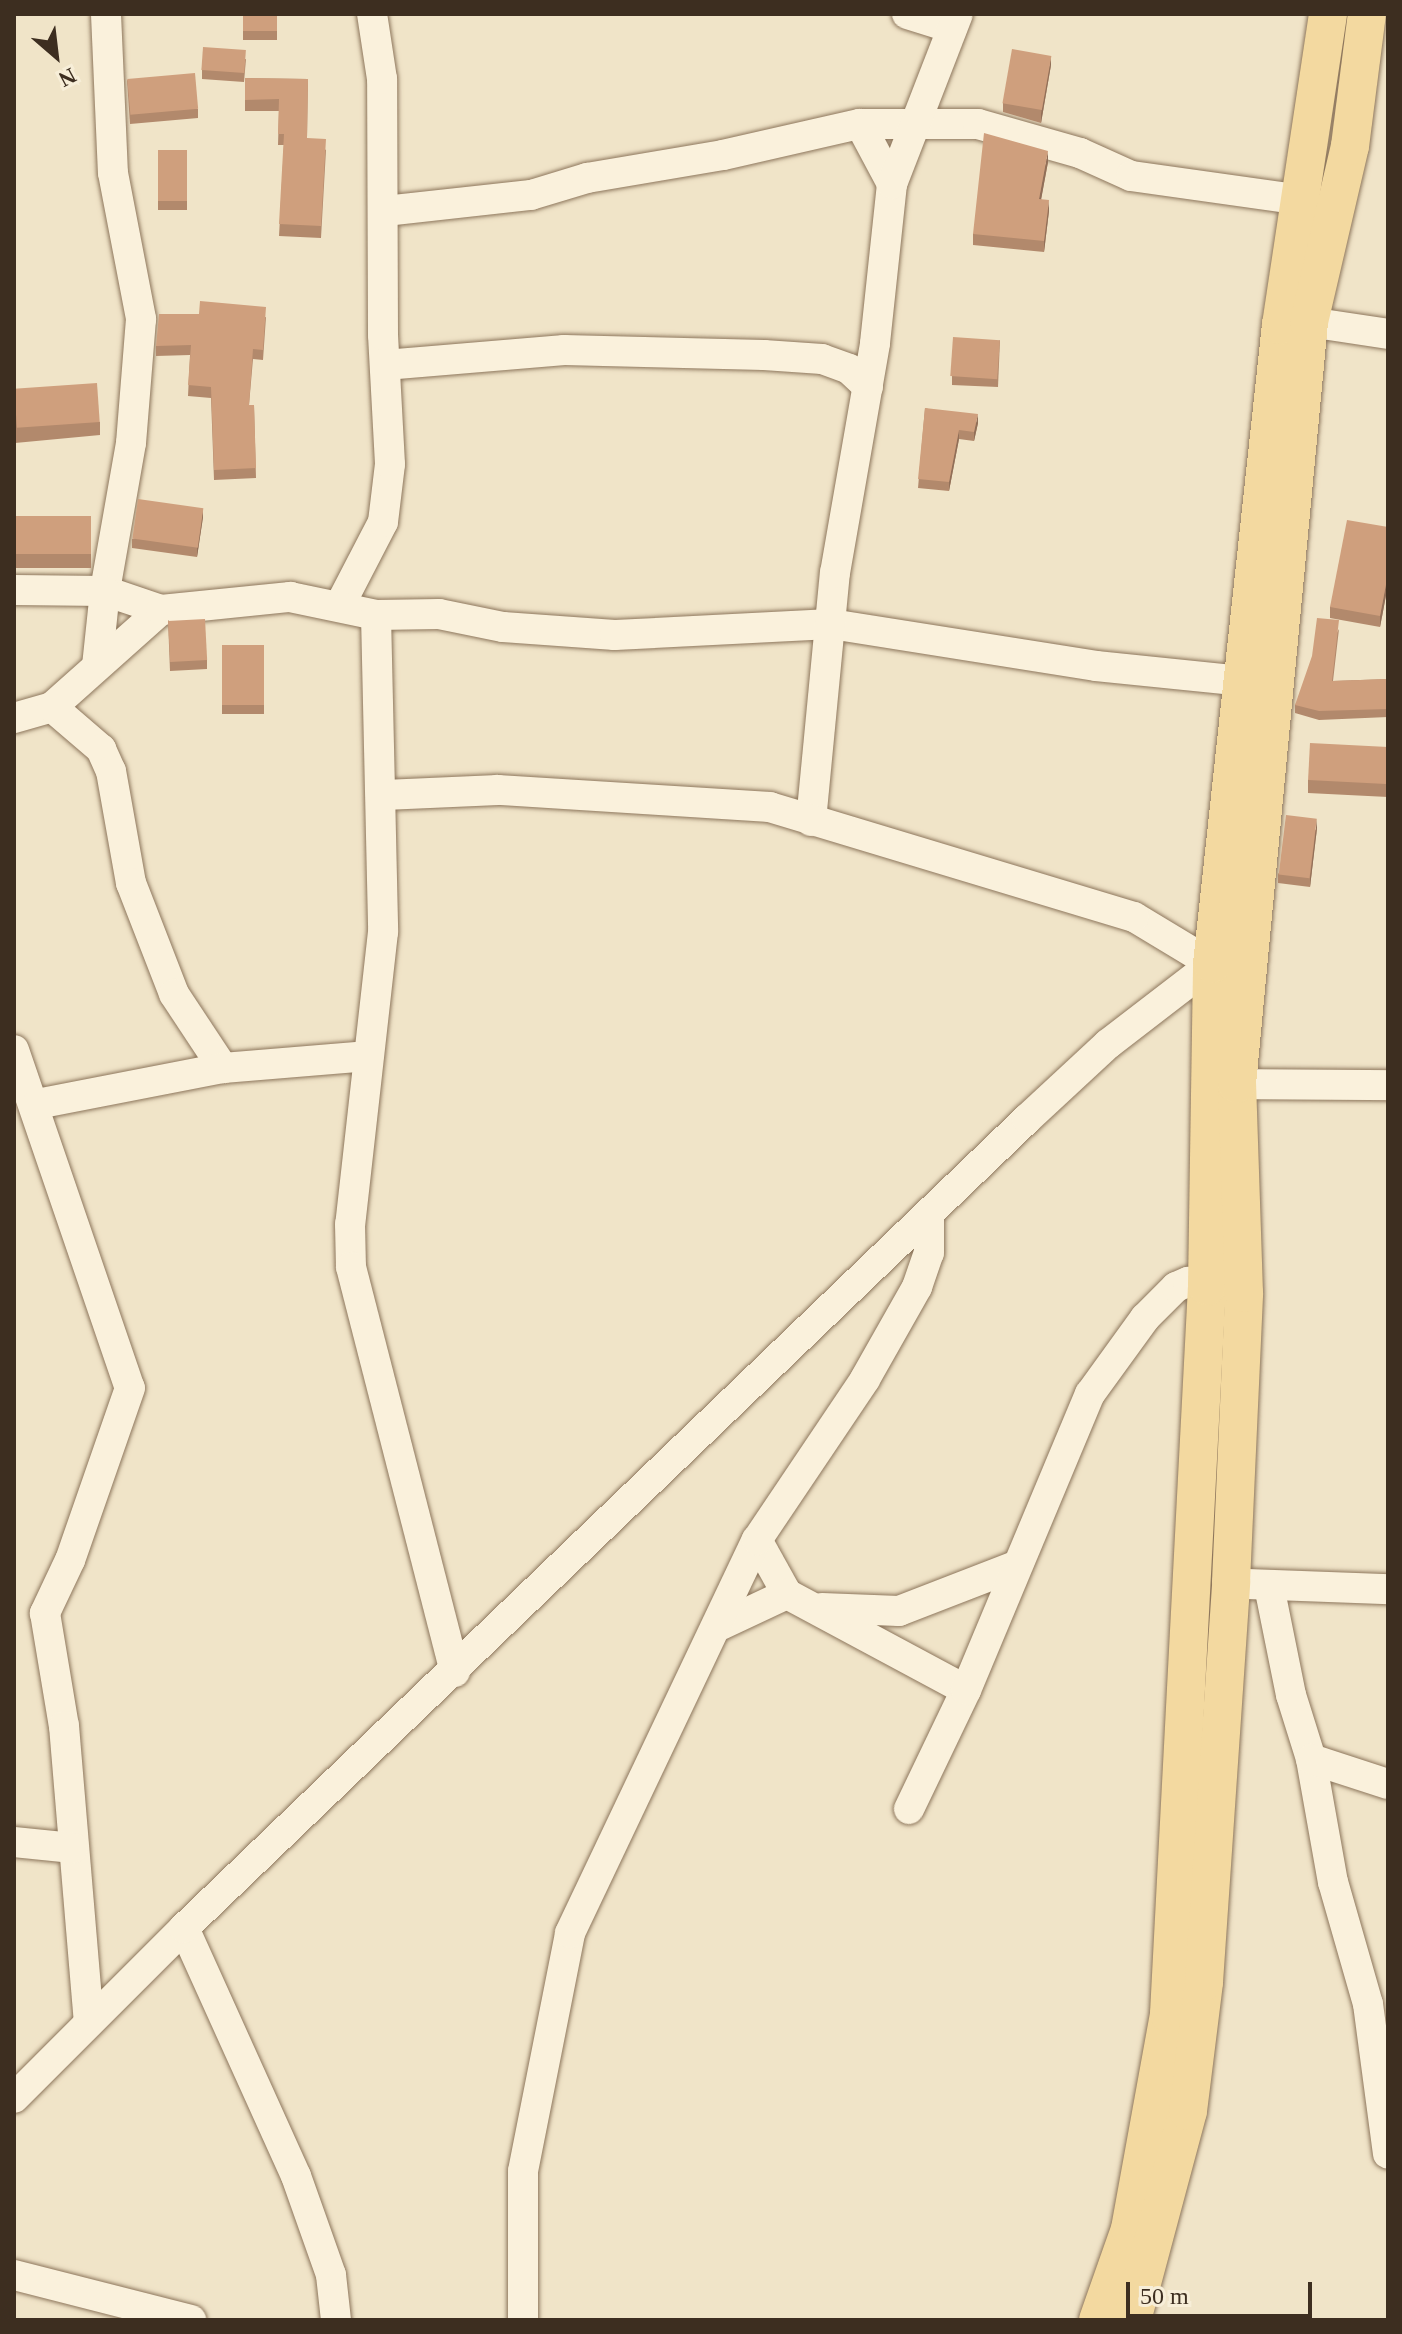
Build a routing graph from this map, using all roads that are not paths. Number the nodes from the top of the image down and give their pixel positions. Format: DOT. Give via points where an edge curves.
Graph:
graph roads {
  1 [pos="106,14"];
  2 [pos="372,14"];
  3 [pos="907,14"];
  4 [pos="1328,14"];
  5 [pos="1367,14"];
  6 [pos="955,21"];
  7 [pos="860,124"];
  8 [pos="913,124"];
  9 [pos="892,184"];
  10 [pos="1302,200"];
  11 [pos="385,211"];
  12 [pos="1309,322"];
  13 [pos="1388,334"];
  14 [pos="385,365"];
  15 [pos="868,387"];
  16 [pos="14,590"];
  17 [pos="105,591"];
  18 [pos="340,605"];
  19 [pos="161,610"];
  20 [pos="376,615"];
  21 [pos="831,624"];
  22 [pos="97,666"];
  23 [pos="1244,681"];
  24 [pos="52,707"];
  25 [pos="14,718"];
  26 [pos="384,795"];
  27 [pos="811,821"];
  28 [pos="1212,964"];
  29 [pos="14,1050"];
  30 [pos="369,1056"];
  31 [pos="223,1068"];
  32 [pos="1237,1084"];
  33 [pos="1388,1085"];
  34 [pos="37,1104"];
  35 [pos="929,1216"];
  36 [pos="1207,1286"];
  37 [pos="757,1540"];
  38 [pos="1015,1566"];
  39 [pos="1231,1582"];
  40 [pos="1269,1586"];
  41 [pos="1388,1589"];
  42 [pos="787,1594"];
  43 [pos="820,1608"];
  44 [pos="721,1625"];
  45 [pos="455,1672"];
  46 [pos="966,1690"];
  47 [pos="1311,1759"];
  48 [pos="1388,1784"];
  49 [pos="909,1809"];
  50 [pos="14,1842"];
  51 [pos="73,1848"];
  52 [pos="184,1928"];
  53 [pos="1375,1985"];
  54 [pos="89,2022"];
  55 [pos="1381,2030"];
  56 [pos="14,2098"];
  57 [pos="1388,2154"];
  58 [pos="14,2275"];
  59 [pos="178,2319"];
  60 [pos="336,2320"];
  61 [pos="523,2320"];
  62 [pos="1098,2320"];
  63 [pos="1132,2320"];
  1 -- 17 [label="street" via="113,173 141,319 131,443"];
  2 -- 11 [label="street" via="382,79"];
  3 -- 6 [label="street"];
  4 -- 10 [label="main road"];
  5 -- 12 [label="main road" via="1350,146"];
  6 -- 8 [label="street"];
  7 -- 8 [label="street"];
  7 -- 9 [label="street"];
  7 -- 11 [label="street" via="587,178 531,195"];
  8 -- 9 [label="street"];
  8 -- 10 [label="street" via="978,124 1080,153 1131,176"];
  9 -- 15 [label="street"];
  10 -- 23 [label="main road" via="1281,325"];
  11 -- 14 [label="street"];
  12 -- 13 [label="street"];
  12 -- 32 [label="main road"];
  14 -- 15 [label="street" via="564,350 764,355 822,359 849,369"];
  14 -- 18 [label="street" via="387,502 383,522"];
  15 -- 21 [label="street"];
  16 -- 17 [label="street"];
  17 -- 19 [label="street"];
  17 -- 22 [label="street"];
  18 -- 19 [label="street" via="290,597"];
  18 -- 20 [label="street"];
  19 -- 22 [label="street"];
  20 -- 21 [label="street" via="439,614 503,627 615,635"];
  20 -- 26 [label="street"];
  21 -- 23 [label="street" via="1096,666"];
  21 -- 27 [label="street"];
  22 -- 24 [label="street"];
  23 -- 28 [label="main road"];
  24 -- 25 [label="street"];
  24 -- 31 [label="street" via="101,749 111,771 131,883 174,994"];
  26 -- 27 [label="street" via="498,790 721,800 770,807"];
  26 -- 30 [label="street" via="383,932"];
  27 -- 28 [label="street" via="1134,917"];
  28 -- 35 [label="street" via="1108,1044"];
  28 -- 36 [label="main road"];
  29 -- 34 [label="street"];
  30 -- 31 [label="street"];
  30 -- 45 [label="street" via="350,1224 351,1267"];
  31 -- 34 [label="street"];
  32 -- 33 [label="street"];
  32 -- 39 [label="main road" via="1244,1293"];
  34 -- 51 [label="street" via="130,1388 70,1560 45,1613 64,1726"];
  35 -- 37 [label="street" via="929,1253 917,1287 865,1379"];
  35 -- 45 [label="street"];
  36 -- 38 [label="street" via="1188,1282 1176,1287 1145,1318 1090,1394"];
  36 -- 62 [label="main road" via="1187,1746 1169,2014 1130,2229"];
  37 -- 42 [label="street"];
  37 -- 44 [label="street"];
  38 -- 43 [label="street" via="899,1611"];
  38 -- 46 [label="street"];
  39 -- 40 [label="street"];
  39 -- 63 [label="main road" via="1204,1982 1188,2111"];
  40 -- 41 [label="street"];
  40 -- 47 [label="street" via="1291,1695"];
  42 -- 43 [label="street"];
  42 -- 44 [label="street"];
  43 -- 46 [label="street"];
  44 -- 61 [label="street" via="641,1778 570,1933 523,2171"];
  45 -- 52 [label="street"];
  46 -- 49 [label="street"];
  47 -- 48 [label="street"];
  47 -- 53 [label="street" via="1333,1882"];
  50 -- 51 [label="street"];
  51 -- 54 [label="street"];
  52 -- 54 [label="street"];
  52 -- 60 [label="street" via="296,2176 331,2275"];
  53 -- 55 [label="street"];
  54 -- 56 [label="street"];
  55 -- 57 [label="street" via="1373,2063"];
  58 -- 59 [label="street"];
}
